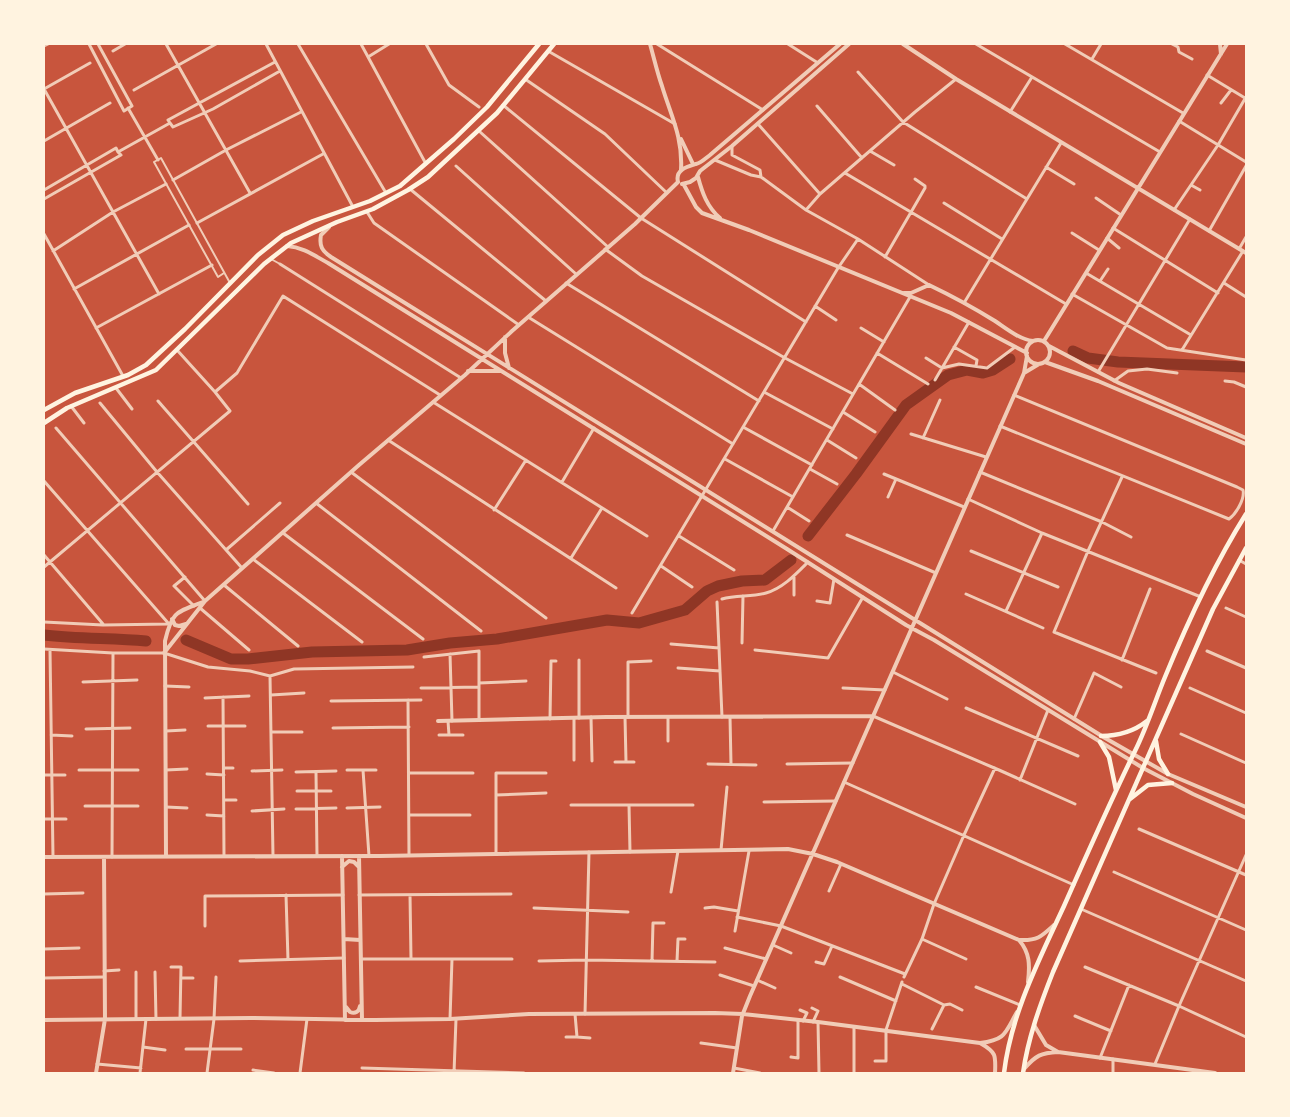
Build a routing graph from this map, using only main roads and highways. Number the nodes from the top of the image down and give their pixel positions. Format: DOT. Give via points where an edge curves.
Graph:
graph roads {
  1 [pos="539,44"];
  2 [pos="554,44"];
  3 [pos="424,166"];
  4 [pos="428,177"];
  5 [pos="123,376"];
  6 [pos="127,384"];
  7 [pos="44,410"];
  8 [pos="44,423"];
  9 [pos="1246,514"];
  10 [pos="1246,548"];
  11 [pos="1148,720"];
  12 [pos="1102,736"];
  13 [pos="1156,738"];
  14 [pos="1100,742"];
  15 [pos="1168,774"];
  16 [pos="1172,783"];
  17 [pos="1116,790"];
  18 [pos="1129,800"];
  19 [pos="1023,1072"];
  20 [pos="1004,1073"];
  1 -- 3 [label="main road" via="487,107"];
  2 -- 4 [label="main road" via="479,131"];
  3 -- 4 [label="main road"];
  3 -- 5 [label="main road" via="400,186 370,201 283,235 258,255 154,358"];
  4 -- 6 [label="main road" via="366,212 287,246 244,283 156,370"];
  5 -- 6 [label="main road"];
  5 -- 7 [label="main road" via="75,393"];
  6 -- 8 [label="main road" via="71,406"];
  9 -- 11 [label="main road" via="1201,598"];
  10 -- 13 [label="main road" via="1213,609"];
  11 -- 12 [label="main road" via="1136,730"];
  11 -- 17 [label="main road"];
  13 -- 15 [label="main road" via="1159,759"];
  13 -- 18 [label="main road"];
  14 -- 17 [label="main road" via="1109,757"];
  16 -- 18 [label="main road" via="1148,785"];
  17 -- 20 [label="main road" via="1019,1007"];
  18 -- 19 [label="main road" via="1053,972 1033,1024"];
}
